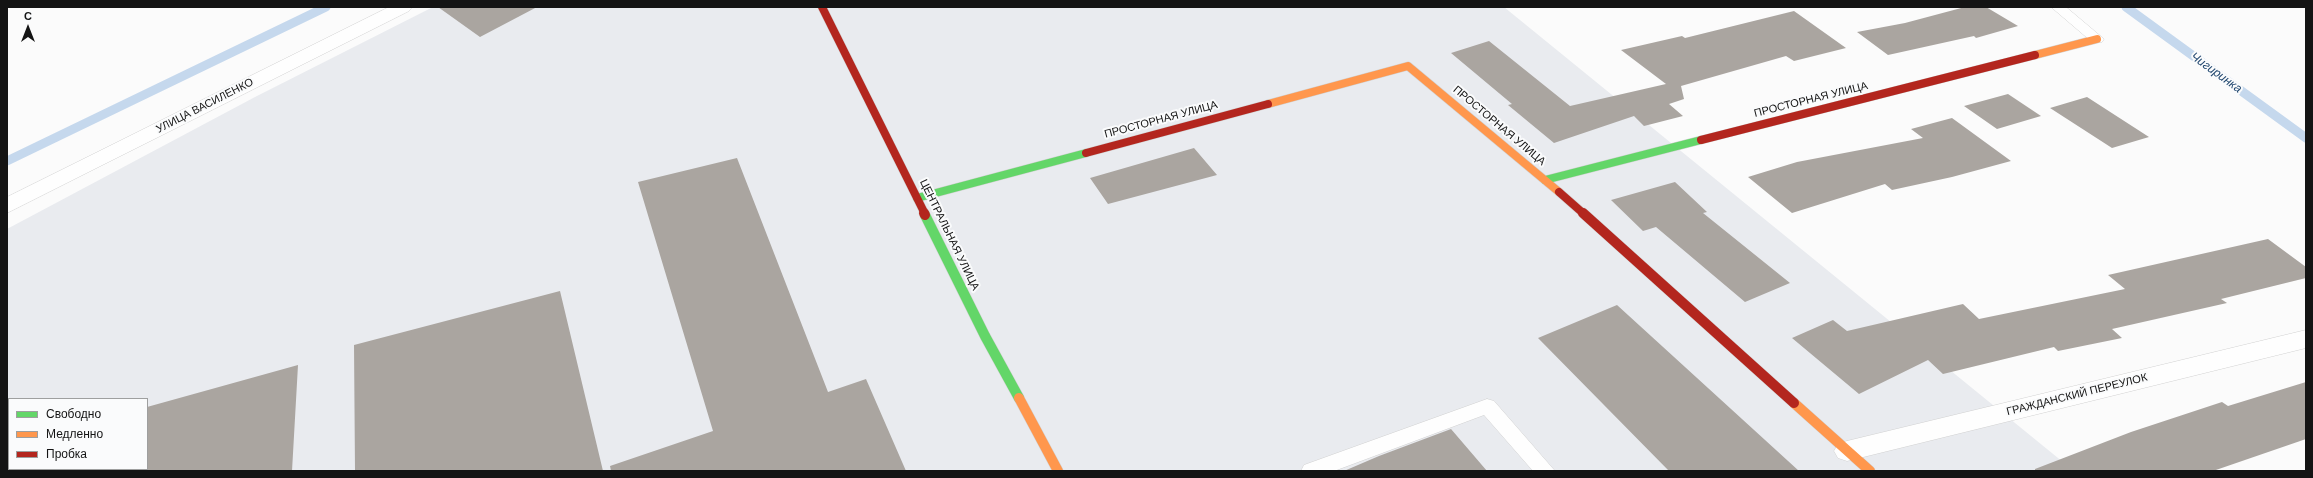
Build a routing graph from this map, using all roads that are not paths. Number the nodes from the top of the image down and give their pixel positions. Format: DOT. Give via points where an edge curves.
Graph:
graph roads {
  1 [pos="403,7"];
  2 [pos="822,7"];
  3 [pos="2058,7"];
  4 [pos="2097,39"];
  5 [pos="1545,180"];
  6 [pos="917,198"];
  7 [pos="7,206"];
  8 [pos="2306,340"];
  9 [pos="1847,451"];
  10 [pos="1058,471"];
  11 [pos="1312,471"];
  12 [pos="1545,471"];
  13 [pos="1870,471"];
  1 -- 7 [label="street, УЛИЦА ВАСИЛЕНКО"];
  2 -- 6 [label="street, ЦЕНТРАЛЬНАЯ УЛИЦА"];
  3 -- 4 [label="lane"];
  4 -- 5 [label="street, ПРОСТОРНАЯ УЛИЦА"];
  5 -- 6 [label="street, ПРОСТОРНАЯ УЛИЦА" via="1408,66"];
  5 -- 9 [label="street"];
  6 -- 10 [label="street, ЦЕНТРАЛЬНАЯ УЛИЦА" via="985,336"];
  8 -- 9 [label="street, ГРАЖДАНСКИЙ ПЕРЕУЛОК"];
  9 -- 13 [label="street"];
  11 -- 12 [label="lane" via="1487,406"];
}
